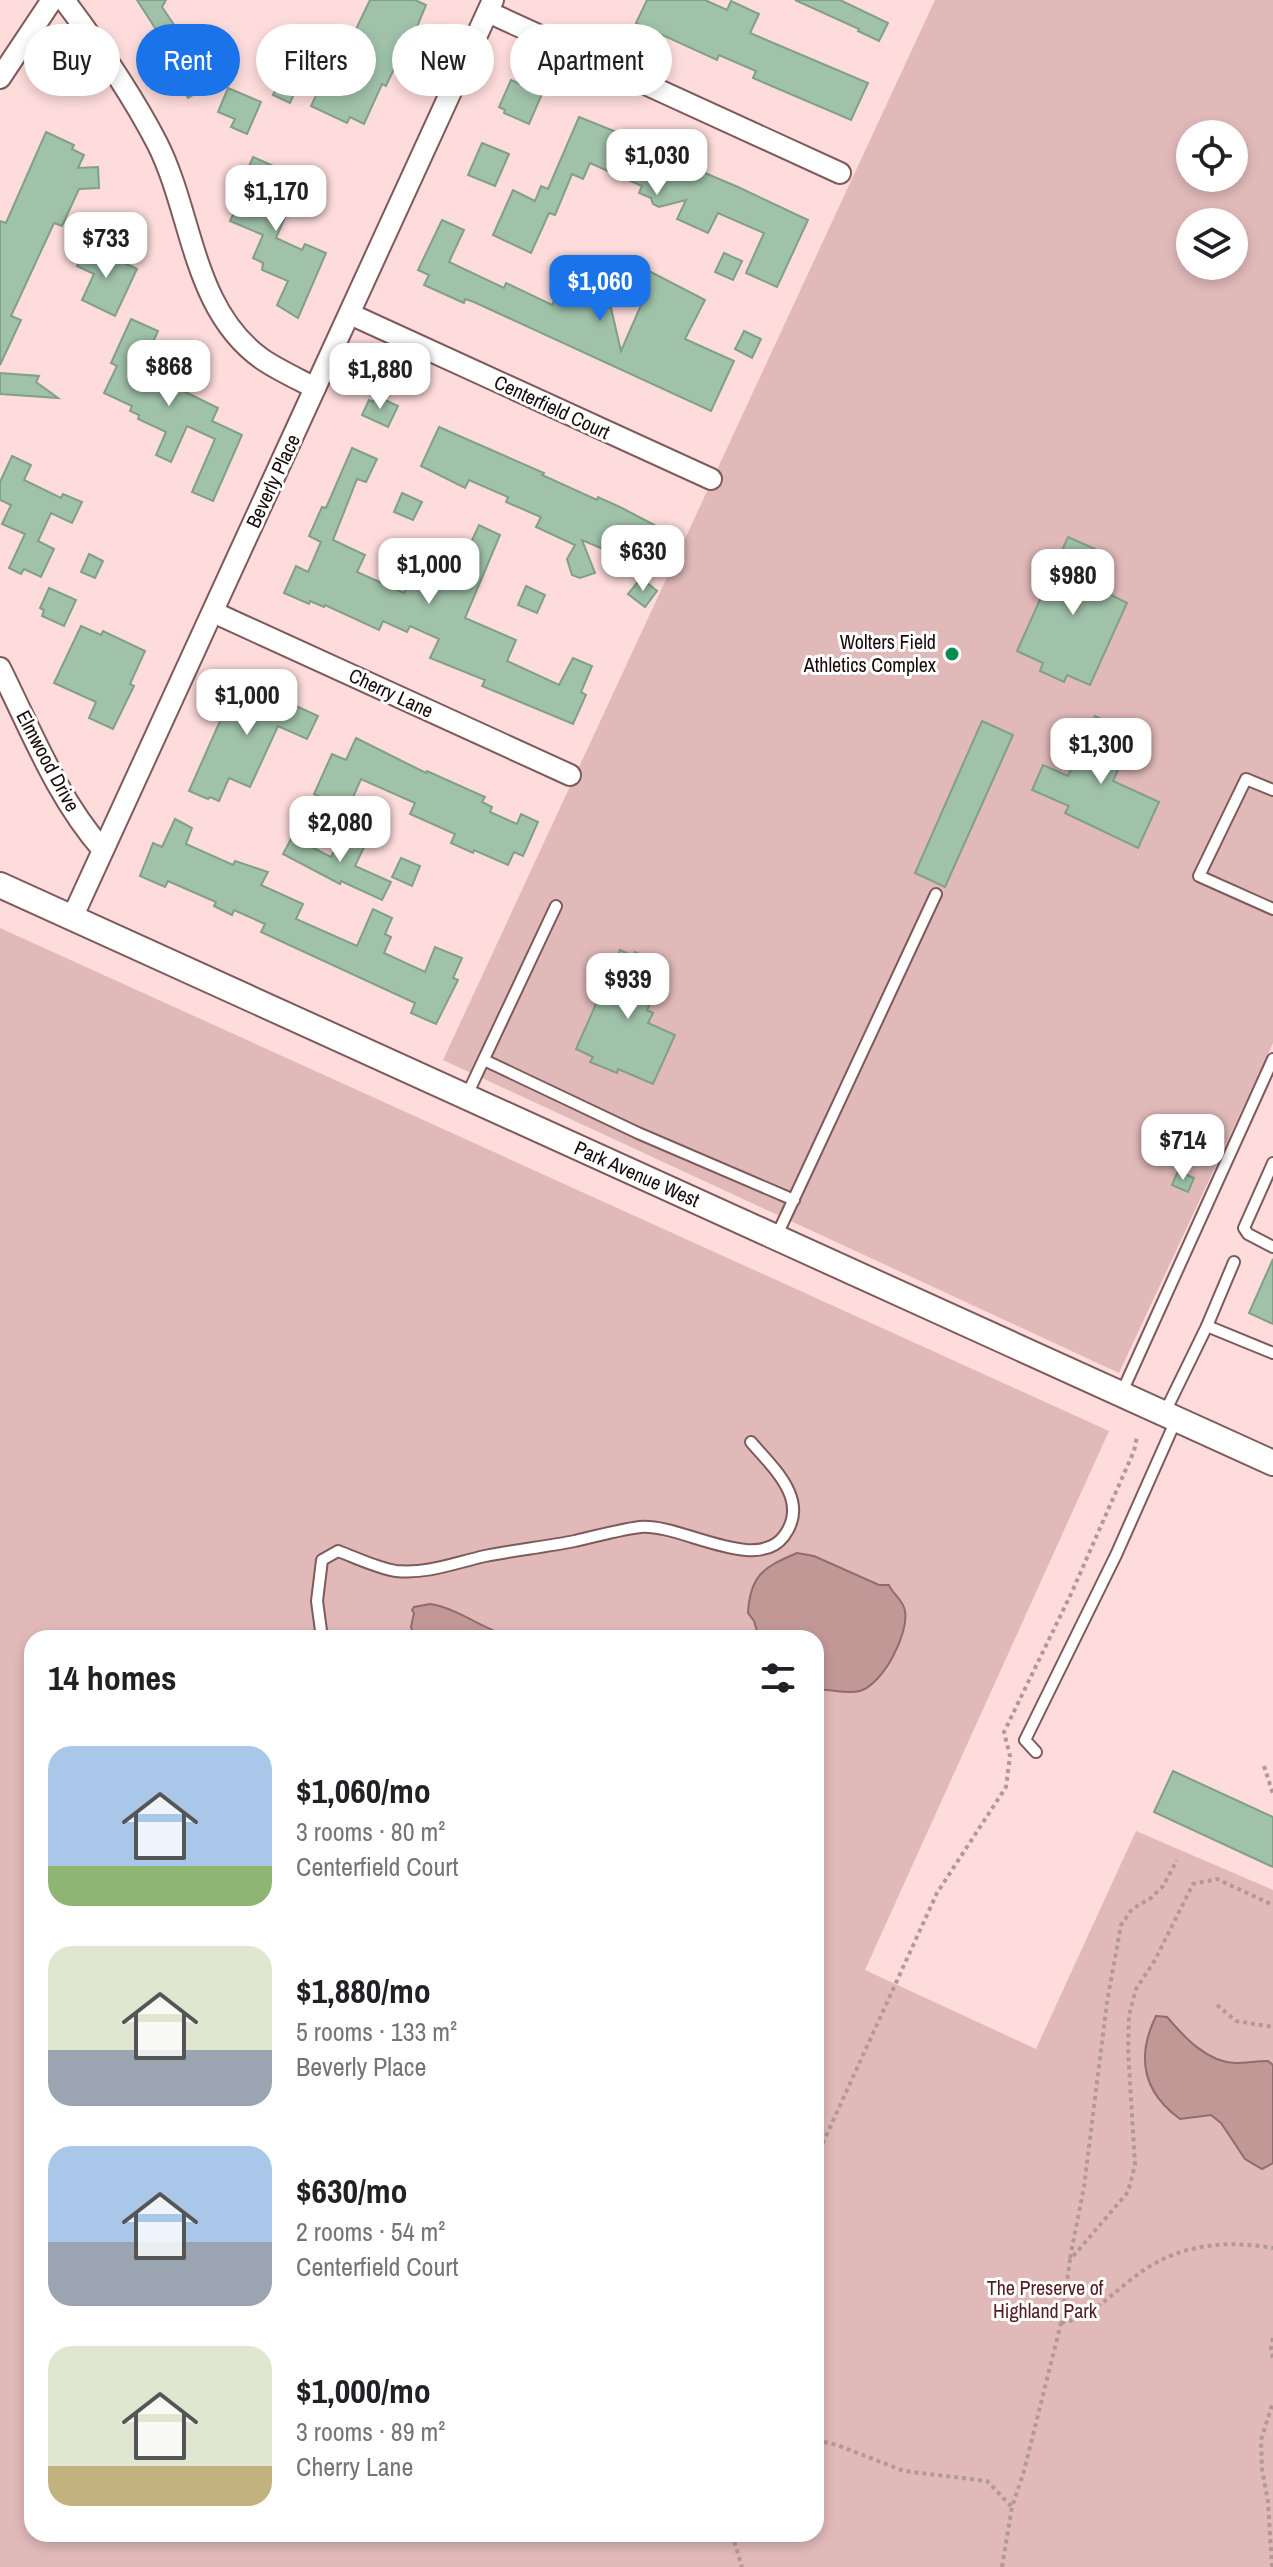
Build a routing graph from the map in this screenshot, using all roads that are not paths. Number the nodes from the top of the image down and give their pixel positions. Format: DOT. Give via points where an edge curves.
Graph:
graph roads {
  1 [pos="52,0"];
  2 [pos="64,0"];
  3 [pos="491,6"];
  4 [pos="0,78"];
  5 [pos="840,173"];
  6 [pos="350,314"];
  7 [pos="315,388"];
  8 [pos="711,479"];
  9 [pos="213,612"];
  10 [pos="0,668"];
  11 [pos="570,775"];
  12 [pos="1273,790"];
  13 [pos="103,850"];
  14 [pos="0,885"];
  15 [pos="936,894"];
  16 [pos="556,906"];
  17 [pos="1273,909"];
  18 [pos="72,918"];
  19 [pos="1273,1059"];
  20 [pos="484,1060"];
  21 [pos="466,1097"];
  22 [pos="1273,1163"];
  23 [pos="794,1200"];
  24 [pos="776,1237"];
  25 [pos="1273,1247"];
  26 [pos="1234,1262"];
  27 [pos="1207,1326"];
  28 [pos="1273,1353"];
  29 [pos="1121,1394"];
  30 [pos="1170,1417"];
  31 [pos="751,1442"];
  32 [pos="1273,1463"];
  33 [pos="321,1630"];
  34 [pos="1036,1752"];
  1 -- 4 [label="street"];
  2 -- 7 [label="street" via="158,144 210,296 261,358"];
  3 -- 5 [label="street"];
  3 -- 6 [label="street, Beverly Place"];
  6 -- 7 [label="street, Beverly Place"];
  6 -- 8 [label="street, Centerfield Court"];
  7 -- 9 [label="street, Beverly Place"];
  9 -- 11 [label="street, Cherry Lane"];
  9 -- 13 [label="street, Beverly Place"];
  10 -- 13 [label="street, Elmwood Drive" via="62,795"];
  12 -- 17 [label="lane" via="1246,779 1199,876"];
  13 -- 18 [label="street, Beverly Place"];
  14 -- 18 [label="street, Park Avenue West"];
  15 -- 23 [label="lane"];
  16 -- 20 [label="lane"];
  18 -- 21 [label="street, Park Avenue West"];
  19 -- 29 [label="lane"];
  20 -- 21 [label="lane"];
  20 -- 23 [label="lane"];
  21 -- 24 [label="street, Park Avenue West"];
  22 -- 25 [label="lane" via="1244,1228"];
  23 -- 24 [label="lane"];
  24 -- 29 [label="street, Park Avenue West"];
  26 -- 27 [label="lane"];
  27 -- 28 [label="lane"];
  27 -- 30 [label="lane"];
  29 -- 30 [label="street, Park Avenue West"];
  30 -- 32 [label="street, Park Avenue West"];
  30 -- 34 [label="lane" via="1111,1566 1025,1740"];
  31 -- 33 [label="lane" via="781,1474 791,1495 792,1517 784,1537 769,1547 729,1549 677,1531 643,1527 423,1572 393,1570 338,1551 322,1560 317,1601"];
}
